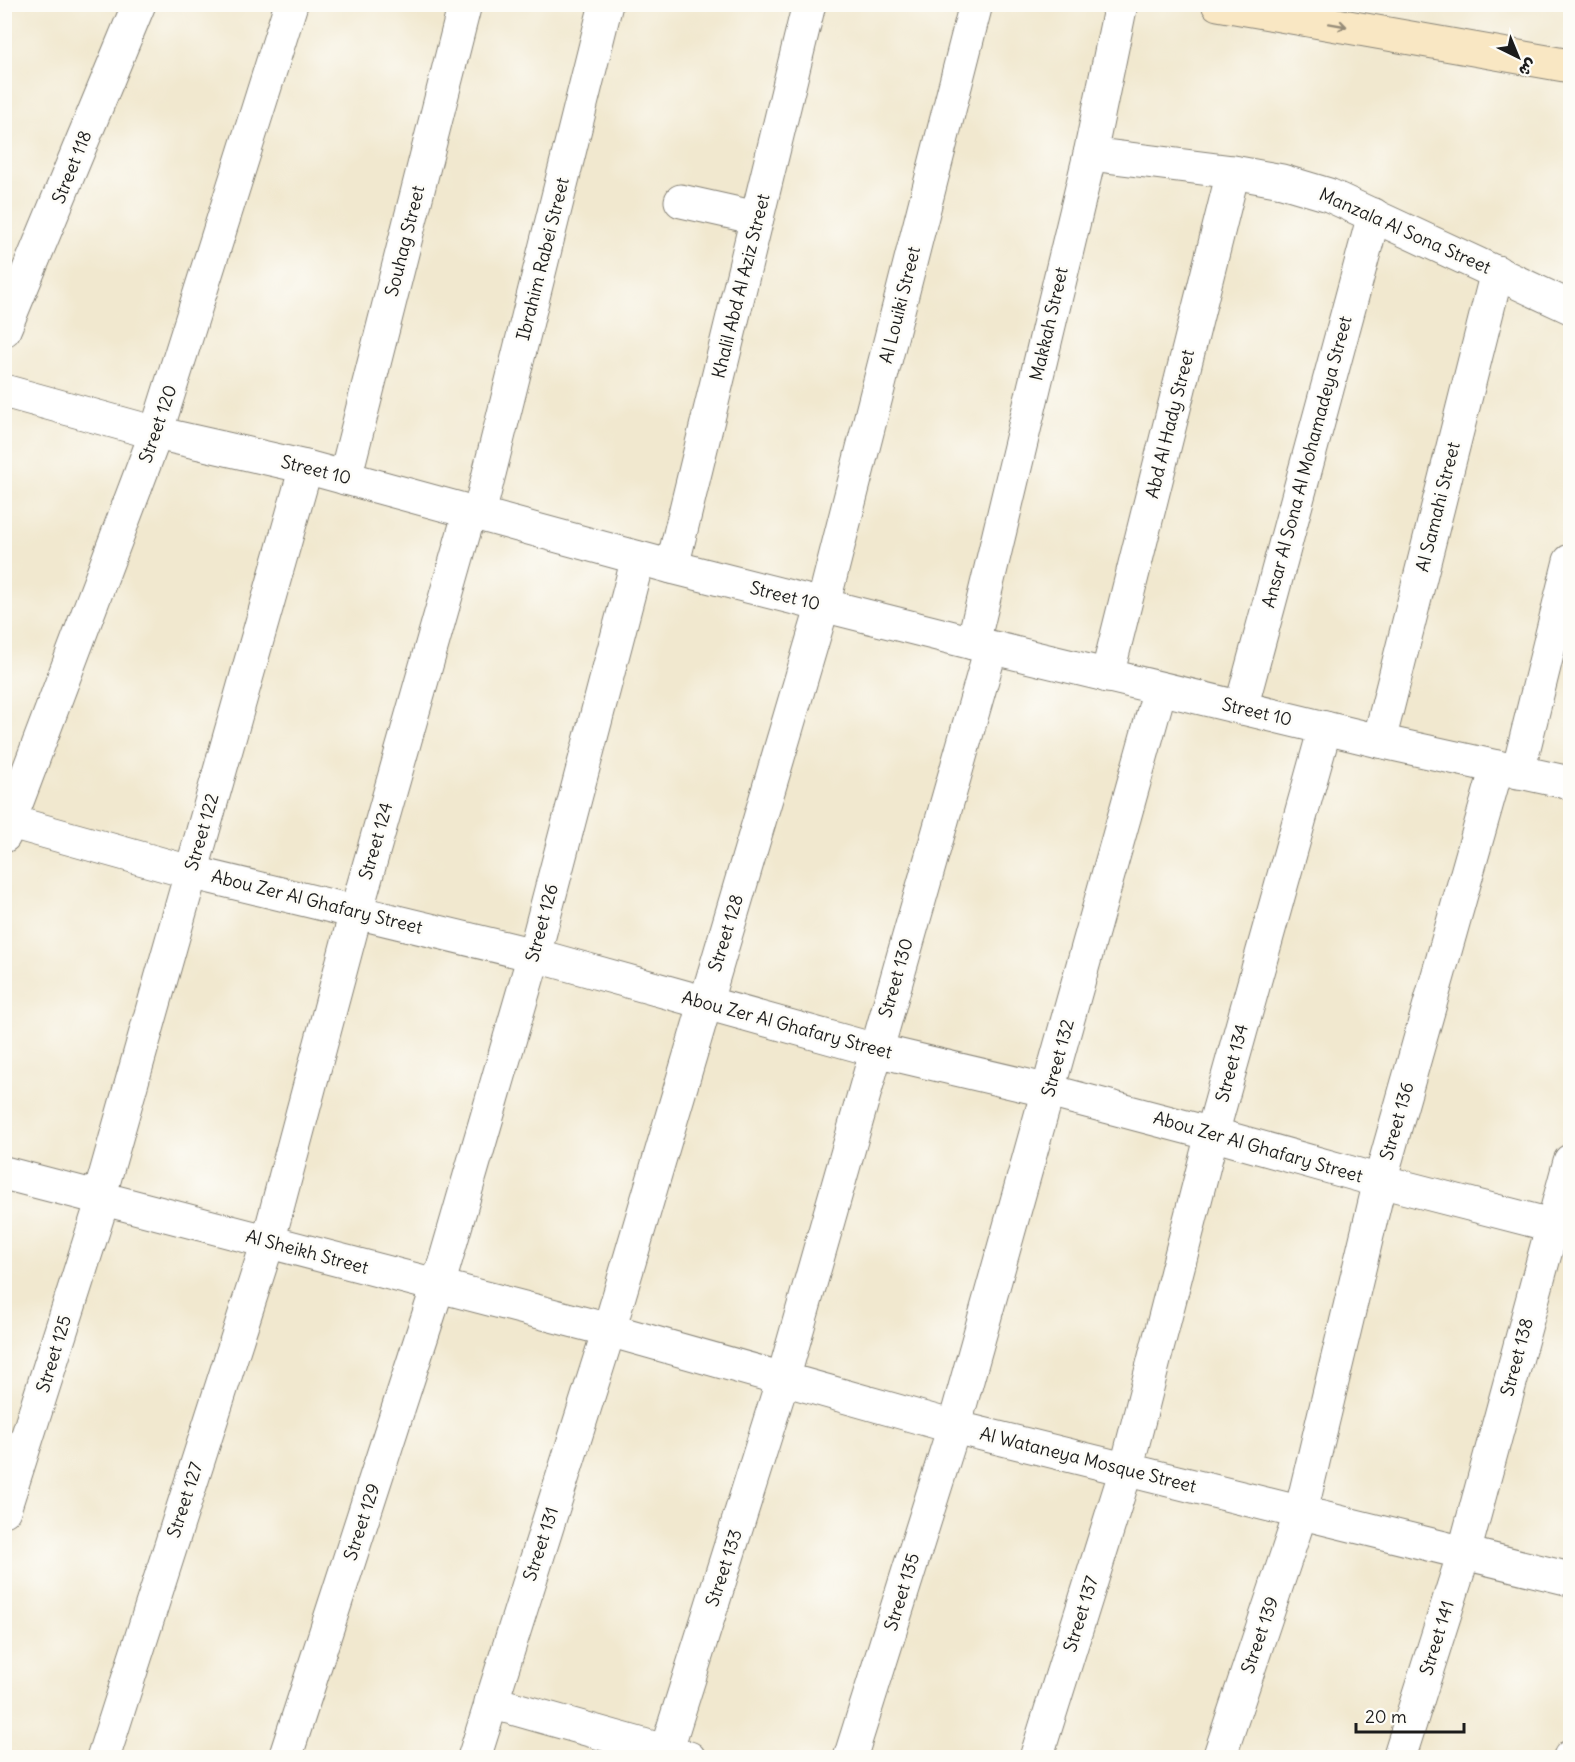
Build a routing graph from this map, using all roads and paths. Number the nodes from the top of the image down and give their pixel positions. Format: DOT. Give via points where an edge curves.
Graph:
graph roads {
  1 [pos="139,4"];
  2 [pos="291,4"];
  3 [pos="465,4"];
  4 [pos="606,4"];
  5 [pos="809,4"];
  6 [pos="976,4"];
  7 [pos="1121,4"];
  8 [pos="1218,4"];
  9 [pos="1570,66"];
  10 [pos="1090,154"];
  11 [pos="1233,172"];
  12 [pos="681,201"];
  13 [pos="1374,215"];
  14 [pos="757,218"];
  15 [pos="1497,272"];
  16 [pos="1570,307"];
  17 [pos="4,330"];
  18 [pos="4,391"];
  19 [pos="156,433"];
  20 [pos="306,467"];
  21 [pos="345,478"];
  22 [pos="475,512"];
  23 [pos="638,558"];
  24 [pos="1570,561"];
  25 [pos="672,567"];
  26 [pos="823,605"];
  27 [pos="982,645"];
  28 [pos="1107,676"];
  29 [pos="1160,689"];
  30 [pos="1241,708"];
  31 [pos="1325,728"];
  32 [pos="1379,741"];
  33 [pos="1508,770"];
  34 [pos="1570,783"];
  35 [pos="6,826"];
  36 [pos="190,872"];
  37 [pos="356,912"];
  38 [pos="534,955"];
  39 [pos="705,1004"];
  40 [pos="876,1050"];
  41 [pos="1049,1091"];
  42 [pos="1212,1134"];
  43 [pos="1570,1161"];
  44 [pos="4,1173"];
  45 [pos="1380,1181"];
  46 [pos="101,1198"];
  47 [pos="1561,1228"];
  48 [pos="268,1242"];
  49 [pos="438,1286"];
  50 [pos="609,1330"];
  51 [pos="783,1378"];
  52 [pos="954,1427"];
  53 [pos="1126,1470"];
  54 [pos="4,1510"];
  55 [pos="1301,1512"];
  56 [pos="1464,1552"];
  57 [pos="1570,1579"];
  58 [pos="491,1702"];
  59 [pos="673,1755"];
  60 [pos="103,1758"];
  61 [pos="285,1758"];
  62 [pos="474,1758"];
  63 [pos="850,1758"];
  64 [pos="1036,1758"];
  65 [pos="1219,1758"];
  66 [pos="1400,1758"];
  1 -- 17 [label="street, Street 118"];
  2 -- 19 [label="street, Street 120"];
  3 -- 21 [label="street, Souhag Street"];
  4 -- 22 [label="street, Ibrahim Rabei Street"];
  5 -- 14 [label="street, Khalil Abd Al Aziz Street"];
  6 -- 26 [label="street, Al Louiki Street"];
  7 -- 10 [label="street, Makkah Street"];
  8 -- 9 [label="street, one-way"];
  10 -- 11 [label="street, Manzala Al Sona Street"];
  10 -- 27 [label="street, Makkah Street"];
  11 -- 13 [label="street, Manzala Al Sona Street" via="1329,195"];
  11 -- 28 [label="street, Abd Al Hady Street"];
  12 -- 14 [label="street"];
  13 -- 15 [label="street, Manzala Al Sona Street"];
  13 -- 30 [label="street, Ansar Al Sona Al Mohamadeya Street"];
  14 -- 25 [label="street, Khalil Abd Al Aziz Street"];
  15 -- 16 [label="street, Manzala Al Sona Street"];
  15 -- 32 [label="street, Al Samahi Street"];
  18 -- 19 [label="street, Street 10"];
  19 -- 20 [label="street, Street 10"];
  19 -- 35 [label="street, Street 120"];
  20 -- 21 [label="street, Street 10"];
  20 -- 36 [label="street, Street 122"];
  21 -- 22 [label="street, Street 10"];
  22 -- 23 [label="street, Street 10"];
  22 -- 37 [label="street, Street 124"];
  23 -- 25 [label="street, Street 10"];
  23 -- 38 [label="street, Street 126"];
  24 -- 33 [label="street, Street 136"];
  25 -- 26 [label="street, Street 10"];
  26 -- 27 [label="street, Street 10"];
  26 -- 39 [label="street, Street 128"];
  27 -- 28 [label="street, Street 10"];
  27 -- 40 [label="street, Street 130"];
  28 -- 29 [label="street, Street 10"];
  29 -- 30 [label="street, Street 10"];
  29 -- 41 [label="street, Street 132"];
  30 -- 31 [label="street, Street 10"];
  31 -- 32 [label="street, Street 10"];
  31 -- 42 [label="street, Street 134"];
  32 -- 33 [label="street, Street 10"];
  33 -- 34 [label="street, Street 10"];
  33 -- 45 [label="street, Street 136"];
  35 -- 36 [label="street, Abou Zer Al Ghafary Street"];
  36 -- 37 [label="street, Abou Zer Al Ghafary Street"];
  36 -- 46 [label="street, Street 122"];
  37 -- 38 [label="street, Abou Zer Al Ghafary Street"];
  37 -- 48 [label="street, Street 124"];
  38 -- 39 [label="street, Abou Zer Al Ghafary Street"];
  38 -- 49 [label="street, Street 126"];
  39 -- 40 [label="street, Abou Zer Al Ghafary Street"];
  39 -- 50 [label="street, Street 128"];
  40 -- 41 [label="street, Abou Zer Al Ghafary Street"];
  40 -- 51 [label="street, Street 130"];
  41 -- 42 [label="street, Abou Zer Al Ghafary Street"];
  41 -- 52 [label="street, Street 132"];
  42 -- 45 [label="street, Abou Zer Al Ghafary Street"];
  42 -- 53 [label="street, Street 134"];
  43 -- 47 [label="street, Street 138"];
  44 -- 46 [label="street, Al Sheikh Street"];
  45 -- 47 [label="street, Abou Zer Al Ghafary Street"];
  45 -- 55 [label="street, Street 136"];
  46 -- 48 [label="street, Al Sheikh Street"];
  46 -- 54 [label="street, Street 125"];
  47 -- 56 [label="street, Street 138"];
  48 -- 49 [label="street, Al Sheikh Street"];
  48 -- 60 [label="street, Street 127"];
  49 -- 50 [label="street, Al Sheikh Street"];
  49 -- 61 [label="street, Street 129"];
  50 -- 51 [label="street, Al Wataneya Mosque Street"];
  50 -- 58 [label="street, Street 131"];
  51 -- 52 [label="street, Al Wataneya Mosque Street"];
  51 -- 59 [label="street, Street 133"];
  52 -- 53 [label="street, Al Wataneya Mosque Street"];
  52 -- 63 [label="street, Street 135"];
  53 -- 55 [label="street, Al Wataneya Mosque Street"];
  53 -- 64 [label="street, Street 137"];
  55 -- 56 [label="street, Al Wataneya Mosque Street"];
  55 -- 65 [label="street, Street 139"];
  56 -- 57 [label="street, Al Wataneya Mosque Street"];
  56 -- 66 [label="street, Street 141"];
  58 -- 59 [label="street"];
  58 -- 62 [label="street, Street 131"];
}
